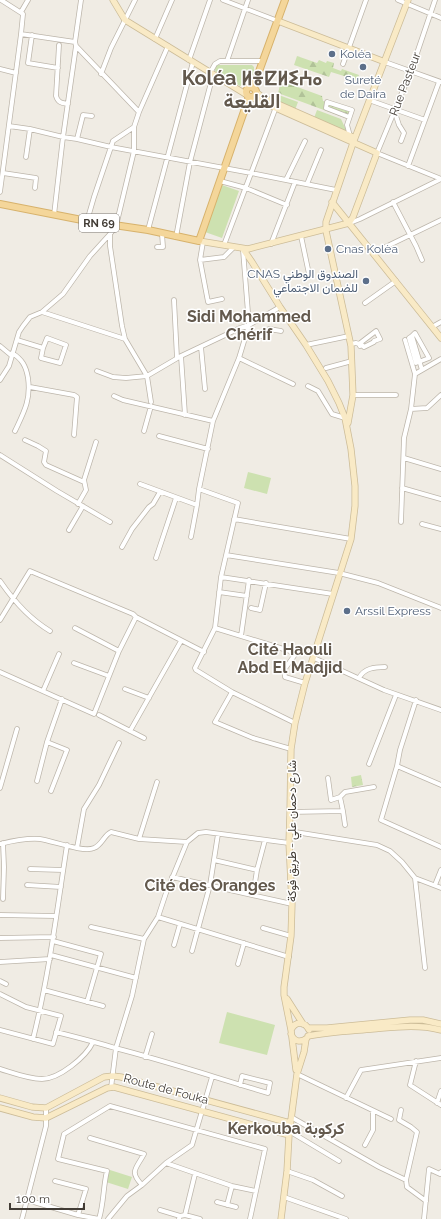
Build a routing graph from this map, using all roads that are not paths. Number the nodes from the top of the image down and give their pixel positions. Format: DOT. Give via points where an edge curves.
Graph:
graph roads {
  1 [pos="1,0"];
  2 [pos="28,0"];
  3 [pos="81,0"];
  4 [pos="113,0"];
  5 [pos="135,0"];
  6 [pos="172,0"];
  7 [pos="210,0"];
  8 [pos="223,0"];
  9 [pos="248,0"];
  10 [pos="285,0"];
  11 [pos="366,0"];
  12 [pos="398,0"];
  13 [pos="435,0"];
  14 [pos="407,2"];
  15 [pos="245,8"];
  16 [pos="21,12"];
  17 [pos="430,14"];
  18 [pos="441,18"];
  19 [pos="125,20"];
  20 [pos="278,21"];
  21 [pos="21,34"];
  22 [pos="32,35"];
  23 [pos="155,39"];
  24 [pos="75,44"];
  25 [pos="59,45"];
  26 [pos="168,46"];
  27 [pos="348,48"];
  28 [pos="191,61"];
  29 [pos="227,61"];
  30 [pos="262,61"];
  31 [pos="385,62"];
  32 [pos="343,64"];
  33 [pos="58,68"];
  34 [pos="0,69"];
  35 [pos="411,71"];
  36 [pos="16,73"];
  37 [pos="101,74"];
  38 [pos="211,74"];
  39 [pos="440,82"];
  40 [pos="254,90"];
  41 [pos="249,96"];
  42 [pos="370,100"];
  43 [pos="68,104"];
  44 [pos="277,106"];
  45 [pos="395,111"];
  46 [pos="139,112"];
  47 [pos="92,116"];
  48 [pos="349,117"];
  49 [pos="425,120"];
  50 [pos="9,126"];
  51 [pos="134,126"];
  52 [pos="30,129"];
  53 [pos="63,137"];
  54 [pos="77,139"];
  55 [pos="352,139"];
  56 [pos="305,141"];
  57 [pos="401,141"];
  58 [pos="111,148"];
  59 [pos="321,150"];
  60 [pos="134,152"];
  61 [pos="377,153"];
  62 [pos="26,157"];
  63 [pos="167,158"];
  64 [pos="190,162"];
  65 [pos="408,166"];
  66 [pos="224,168"];
  67 [pos="3,173"];
  68 [pos="251,173"];
  69 [pos="441,179"];
  70 [pos="286,180"];
  71 [pos="220,181"];
  72 [pos="295,182"];
  73 [pos="307,184"];
  74 [pos="35,188"];
  75 [pos="246,188"];
  76 [pos="336,190"];
  77 [pos="0,192"];
  78 [pos="332,202"];
  79 [pos="393,202"];
  80 [pos="0,204"];
  81 [pos="287,205"];
  82 [pos="54,215"];
  83 [pos="441,220"];
  84 [pos="87,221"];
  85 [pos="349,223"];
  86 [pos="116,226"];
  87 [pos="326,229"];
  88 [pos="148,230"];
  89 [pos="110,234"];
  90 [pos="162,234"];
  91 [pos="410,235"];
  92 [pos="301,236"];
  93 [pos="176,237"];
  94 [pos="201,241"];
  95 [pos="271,244"];
  96 [pos="224,245"];
  97 [pos="157,247"];
  98 [pos="233,248"];
  99 [pos="243,249"];
  100 [pos="373,253"];
  101 [pos="200,260"];
  102 [pos="422,260"];
  103 [pos="309,274"];
  104 [pos="396,281"];
  105 [pos="222,299"];
  106 [pos="174,300"];
  107 [pos="365,303"];
  108 [pos="280,307"];
  109 [pos="42,312"];
  110 [pos="441,322"];
  111 [pos="249,325"];
  112 [pos="432,326"];
  113 [pos="281,331"];
  114 [pos="264,336"];
  115 [pos="349,336"];
  116 [pos="246,337"];
  117 [pos="441,338"];
  118 [pos="125,339"];
  119 [pos="17,340"];
  120 [pos="405,340"];
  121 [pos="262,342"];
  122 [pos="351,344"];
  123 [pos="359,344"];
  124 [pos="306,345"];
  125 [pos="0,346"];
  126 [pos="202,347"];
  127 [pos="42,348"];
  128 [pos="12,355"];
  129 [pos="179,357"];
  130 [pos="239,358"];
  131 [pos="441,359"];
  132 [pos="352,361"];
  133 [pos="419,362"];
  134 [pos="326,368"];
  135 [pos="422,370"];
  136 [pos="97,371"];
  137 [pos="415,374"];
  138 [pos="147,376"];
  139 [pos="0,380"];
  140 [pos="293,384"];
  141 [pos="308,386"];
  142 [pos="30,387"];
  143 [pos="205,389"];
  144 [pos="353,395"];
  145 [pos="396,395"];
  146 [pos="441,395"];
  147 [pos="114,396"];
  148 [pos="151,404"];
  149 [pos="411,409"];
  150 [pos="185,415"];
  151 [pos="345,418"];
  152 [pos="213,421"];
  153 [pos="347,428"];
  154 [pos="15,431"];
  155 [pos="144,431"];
  156 [pos="74,435"];
  157 [pos="159,436"];
  158 [pos="25,440"];
  159 [pos="96,442"];
  160 [pos="208,449"];
  161 [pos="0,455"];
  162 [pos="404,458"];
  163 [pos="441,469"];
  164 [pos="84,482"];
  165 [pos="140,484"];
  166 [pos="199,488"];
  167 [pos="402,488"];
  168 [pos="160,492"];
  169 [pos="176,498"];
  170 [pos="441,499"];
  171 [pos="78,504"];
  172 [pos="197,505"];
  173 [pos="83,506"];
  174 [pos="234,519"];
  175 [pos="110,522"];
  176 [pos="401,522"];
  177 [pos="422,524"];
  178 [pos="441,529"];
  179 [pos="69,530"];
  180 [pos="191,537"];
  181 [pos="351,539"];
  182 [pos="122,547"];
  183 [pos="226,555"];
  184 [pos="156,558"];
  185 [pos="339,573"];
  186 [pos="221,577"];
  187 [pos="249,580"];
  188 [pos="0,581"];
  189 [pos="266,584"];
  190 [pos="219,592"];
  191 [pos="333,594"];
  192 [pos="247,596"];
  193 [pos="13,598"];
  194 [pos="251,608"];
  195 [pos="441,608"];
  196 [pos="136,618"];
  197 [pos="0,620"];
  198 [pos="75,628"];
  199 [pos="215,628"];
  200 [pos="50,631"];
  201 [pos="241,636"];
  202 [pos="181,641"];
  203 [pos="119,651"];
  204 [pos="204,652"];
  205 [pos="59,654"];
  206 [pos="314,658"];
  207 [pos="74,663"];
  208 [pos="385,667"];
  209 [pos="0,672"];
  210 [pos="109,676"];
  211 [pos="359,678"];
  212 [pos="305,684"];
  213 [pos="125,688"];
  214 [pos="42,691"];
  215 [pos="232,692"];
  216 [pos="396,695"];
  217 [pos="149,698"];
  218 [pos="62,699"];
  219 [pos="416,700"];
  220 [pos="441,710"];
  221 [pos="99,715"];
  222 [pos="295,722"];
  223 [pos="17,729"];
  224 [pos="130,731"];
  225 [pos="144,738"];
  226 [pos="47,742"];
  227 [pos="119,743"];
  228 [pos="292,749"];
  229 [pos="369,764"];
  230 [pos="397,766"];
  231 [pos="328,778"];
  232 [pos="37,781"];
  233 [pos="157,782"];
  234 [pos="441,785"];
  235 [pos="374,787"];
  236 [pos="0,788"];
  237 [pos="51,791"];
  238 [pos="340,797"];
  239 [pos="343,811"];
  240 [pos="290,812"];
  241 [pos="345,825"];
  242 [pos="289,831"];
  243 [pos="218,834"];
  244 [pos="140,839"];
  245 [pos="265,840"];
  246 [pos="187,842"];
  247 [pos="290,843"];
  248 [pos="2,844"];
  249 [pos="67,845"];
  250 [pos="441,847"];
  251 [pos="77,848"];
  252 [pos="214,860"];
  253 [pos="30,869"];
  254 [pos="63,870"];
  255 [pos="257,870"];
  256 [pos="441,870"];
  257 [pos="172,877"];
  258 [pos="415,878"];
  259 [pos="210,885"];
  260 [pos="435,885"];
  261 [pos="27,886"];
  262 [pos="61,887"];
  263 [pos="441,888"];
  264 [pos="253,895"];
  265 [pos="4,899"];
  266 [pos="292,904"];
  267 [pos="0,915"];
  268 [pos="56,916"];
  269 [pos="158,916"];
  270 [pos="180,924"];
  271 [pos="91,927"];
  272 [pos="263,928"];
  273 [pos="198,930"];
  274 [pos="291,936"];
  275 [pos="0,938"];
  276 [pos="53,939"];
  277 [pos="144,939"];
  278 [pos="244,943"];
  279 [pos="174,945"];
  280 [pos="192,951"];
  281 [pos="51,957"];
  282 [pos="288,957"];
  283 [pos="0,962"];
  284 [pos="238,964"];
  285 [pos="98,967"];
  286 [pos="425,968"];
  287 [pos="136,978"];
  288 [pos="0,981"];
  289 [pos="6,984"];
  290 [pos="44,990"];
  291 [pos="0,994"];
  292 [pos="284,996"];
  293 [pos="87,1002"];
  294 [pos="103,1006"];
  295 [pos="40,1011"];
  296 [pos="441,1024"];
  297 [pos="306,1026"];
  298 [pos="0,1030"];
  299 [pos="441,1030"];
  300 [pos="56,1032"];
  301 [pos="291,1032"];
  302 [pos="152,1034"];
  303 [pos="307,1038"];
  304 [pos="33,1039"];
  305 [pos="93,1042"];
  306 [pos="116,1048"];
  307 [pos="145,1057"];
  308 [pos="441,1058"];
  309 [pos="416,1061"];
  310 [pos="0,1069"];
  311 [pos="297,1074"];
  312 [pos="112,1076"];
  313 [pos="212,1077"];
  314 [pos="240,1085"];
  315 [pos="111,1088"];
  316 [pos="441,1091"];
  317 [pos="0,1098"];
  318 [pos="346,1098"];
  319 [pos="205,1100"];
  320 [pos="439,1104"];
  321 [pos="0,1108"];
  322 [pos="46,1108"];
  323 [pos="202,1110"];
  324 [pos="402,1110"];
  325 [pos="374,1111"];
  326 [pos="291,1117"];
  327 [pos="46,1118"];
  328 [pos="391,1119"];
  329 [pos="290,1123"];
  330 [pos="196,1130"];
  331 [pos="289,1133"];
  332 [pos="90,1138"];
  333 [pos="365,1145"];
  334 [pos="338,1162"];
  335 [pos="166,1163"];
  336 [pos="287,1172"];
  337 [pos="441,1172"];
  338 [pos="196,1174"];
  339 [pos="406,1180"];
  340 [pos="55,1181"];
  341 [pos="142,1185"];
  342 [pos="232,1186"];
  343 [pos="256,1191"];
  344 [pos="342,1196"];
  345 [pos="284,1197"];
  346 [pos="27,1200"];
  347 [pos="426,1201"];
  348 [pos="217,1202"];
  349 [pos="227,1205"];
  350 [pos="236,1207"];
  351 [pos="160,1210"];
  352 [pos="78,1215"];
  353 [pos="181,1217"];
  354 [pos="22,1219"];
  355 [pos="99,1219"];
  356 [pos="108,1219"];
  357 [pos="200,1219"];
  358 [pos="250,1219"];
  359 [pos="281,1219"];
  360 [pos="346,1219"];
  361 [pos="424,1219"];
  1 -- 16 [label="street"];
  2 -- 16 [label="street"];
  3 -- 24 [label="street"];
  4 -- 19 [label="main road"];
  5 -- 19 [label="street"];
  6 -- 23 [label="street"];
  7 -- 28 [label="street"];
  8 -- 15 [label="street"];
  9 -- 15 [label="street"];
  10 -- 20 [label="main road"];
  11 -- 27 [label="street"];
  12 -- 14 [label="street"];
  13 -- 17 [label="street, Rue Pasteur"];
  14 -- 17 [label="street"];
  14 -- 31 [label="main road"];
  15 -- 20 [label="street"];
  15 -- 29 [label="street"];
  16 -- 21 [label="street"];
  17 -- 18 [label="street"];
  17 -- 35 [label="street, Rue Pasteur"];
  19 -- 23 [label="main road"];
  19 -- 37 [label="street"];
  20 -- 27 [label="main road"];
  20 -- 30 [label="main road"];
  21 -- 22 [label="street"];
  21 -- 36 [label="street"];
  22 -- 24 [label="street"];
  22 -- 33 [label="street" via="28,63"];
  23 -- 26 [label="main road"];
  24 -- 37 [label="street"];
  24 -- 43 [label="street"];
  25 -- 33 [label="street"];
  26 -- 28 [label="main road"];
  26 -- 46 [label="street"];
  27 -- 31 [label="main road"];
  27 -- 32 [label="street"];
  28 -- 38 [label="main road"];
  28 -- 63 [label="street"];
  29 -- 30 [label="street"];
  29 -- 38 [label="street" via="218,62"];
  30 -- 40 [label="main road"];
  31 -- 35 [label="street"];
  31 -- 42 [label="main road"];
  33 -- 43 [label="street" via="57,100"];
  34 -- 36 [label="street"];
  35 -- 39 [label="street"];
  35 -- 45 [label="street, Rue Pasteur"];
  36 -- 50 [label="street"];
  37 -- 46 [label="street"];
  38 -- 41 [label="main road"];
  38 -- 64 [label="street"];
  39 -- 49 [label="street"];
  40 -- 41 [label="main road" via="254,96"];
  40 -- 41 [label="main road" via="247,89"];
  40 -- 44 [label="main road"];
  41 -- 44 [label="main road"];
  41 -- 66 [label="main road"];
  42 -- 45 [label="street"];
  42 -- 55 [label="main road"];
  43 -- 53 [label="street"];
  44 -- 55 [label="main road"];
  44 -- 68 [label="street"];
  45 -- 49 [label="street"];
  45 -- 57 [label="street" via="404,133"];
  45 -- 61 [label="street, Rue Pasteur"];
  46 -- 51 [label="street"];
  47 -- 54 [label="street" via="83,116"];
  48 -- 48 [label="street" via="352,110 327,102 326,108"];
  48 -- 55 [label="street" via="347,126"];
  49 -- 65 [label="street"];
  50 -- 52 [label="street"];
  50 -- 67 [label="street"];
  51 -- 58 [label="street" via="113,141"];
  51 -- 60 [label="street"];
  52 -- 53 [label="street"];
  52 -- 62 [label="street"];
  53 -- 54 [label="street"];
  53 -- 82 [label="street"];
  54 -- 58 [label="street"];
  55 -- 61 [label="main road"];
  55 -- 76 [label="main road"];
  56 -- 70 [label="street"];
  58 -- 60 [label="street"];
  58 -- 84 [label="street"];
  59 -- 73 [label="street"];
  60 -- 63 [label="street"];
  60 -- 86 [label="street"];
  61 -- 65 [label="street"];
  61 -- 85 [label="main road"];
  63 -- 64 [label="street"];
  63 -- 88 [label="street"];
  64 -- 66 [label="street"];
  64 -- 93 [label="street"];
  65 -- 69 [label="street"];
  66 -- 68 [label="street"];
  66 -- 71 [label="main road"];
  67 -- 74 [label="street" via="36,178"];
  67 -- 77 [label="street"];
  68 -- 70 [label="street"];
  68 -- 75 [label="street"];
  69 -- 79 [label="street"];
  70 -- 72 [label="street"];
  71 -- 75 [label="street"];
  71 -- 94 [label="main road"];
  72 -- 73 [label="street"];
  72 -- 81 [label="street"];
  73 -- 76 [label="street"];
  75 -- 81 [label="street"];
  75 -- 96 [label="street"];
  76 -- 78 [label="main road"];
  78 -- 85 [label="main road"];
  78 -- 87 [label="main road"];
  79 -- 85 [label="street"];
  79 -- 91 [label="street"];
  80 -- 82 [label="main road, RN 69"];
  81 -- 95 [label="street"];
  82 -- 84 [label="main road, RN 69"];
  83 -- 91 [label="street"];
  84 -- 86 [label="main road, RN 69"];
  85 -- 87 [label="main road"];
  85 -- 100 [label="main road"];
  86 -- 88 [label="main road, RN 69"];
  86 -- 89 [label="street"];
  87 -- 92 [label="main road"];
  87 -- 115 [label="main road"];
  88 -- 90 [label="main road, RN 69"];
  89 -- 109 [label="street" via="90,256 63,294"];
  89 -- 118 [label="street" via="112,264"];
  90 -- 93 [label="main road, RN 69"];
  90 -- 97 [label="street" via="163,247"];
  91 -- 100 [label="street"];
  91 -- 102 [label="street"];
  92 -- 95 [label="main road"];
  92 -- 103 [label="street"];
  93 -- 94 [label="main road, RN 69"];
  94 -- 96 [label="main road"];
  94 -- 101 [label="street"];
  95 -- 99 [label="main road"];
  96 -- 98 [label="main road"];
  98 -- 99 [label="main road"];
  98 -- 101 [label="street" via="224,257"];
  99 -- 108 [label="main road, شارع دحمان علي - طريق فوكة"];
  99 -- 111 [label="street"];
  100 -- 104 [label="main road"];
  101 -- 105 [label="street" via="208,302"];
  104 -- 107 [label="street"];
  104 -- 112 [label="main road"];
  106 -- 129 [label="street"];
  108 -- 111 [label="street"];
  108 -- 124 [label="main road, شارع دحمان علي - طريق فوكة"];
  109 -- 118 [label="street"];
  109 -- 119 [label="street" via="30,317"];
  110 -- 112 [label="street"];
  111 -- 116 [label="street"];
  111 -- 126 [label="street"];
  112 -- 117 [label="main road"];
  113 -- 114 [label="street" via="269,329"];
  114 -- 116 [label="street"];
  114 -- 121 [label="street"];
  115 -- 122 [label="main road"];
  115 -- 124 [label="street"];
  116 -- 130 [label="street"];
  118 -- 138 [label="street"];
  119 -- 127 [label="street"];
  119 -- 128 [label="street"];
  120 -- 137 [label="street"];
  122 -- 123 [label="street"];
  122 -- 132 [label="main road"];
  123 -- 123 [label="street" via="376,331 380,339 364,347"];
  124 -- 151 [label="main road, شارع دحمان علي - طريق فوكة" via="328,381"];
  125 -- 128 [label="street"];
  126 -- 129 [label="street"];
  126 -- 143 [label="street"];
  127 -- 127 [label="street" via="41,358 60,363 66,345 47,338"];
  128 -- 139 [label="street" via="9,366"];
  128 -- 142 [label="street" via="24,364"];
  129 -- 138 [label="street"];
  129 -- 150 [label="street"];
  130 -- 140 [label="street"];
  130 -- 152 [label="street"];
  131 -- 135 [label="street"];
  132 -- 134 [label="street"];
  132 -- 144 [label="main road"];
  133 -- 133 [label="street" via="429,358 416,333 412,336"];
  133 -- 135 [label="street"];
  135 -- 137 [label="street"];
  136 -- 138 [label="street" via="113,377"];
  137 -- 149 [label="street"];
  138 -- 148 [label="street"];
  141 -- 151 [label="street" via="318,391 332,414"];
  142 -- 154 [label="street" via="28,401"];
  142 -- 156 [label="street" via="77,397"];
  144 -- 145 [label="street"];
  144 -- 153 [label="main road"];
  146 -- 149 [label="street" via="427,408"];
  147 -- 148 [label="street"];
  148 -- 150 [label="street"];
  148 -- 155 [label="street"];
  149 -- 162 [label="street" via="404,438"];
  150 -- 152 [label="street"];
  151 -- 153 [label="main road, شارع دحمان علي - طريق فوكة"];
  152 -- 160 [label="street"];
  153 -- 181 [label="main road, شارع دحمان علي - طريق فوكة" via="355,486"];
  157 -- 160 [label="street"];
  158 -- 164 [label="street" via="46,451 46,465"];
  159 -- 164 [label="street"];
  160 -- 166 [label="street"];
  161 -- 171 [label="street"];
  162 -- 163 [label="street"];
  162 -- 167 [label="street"];
  164 -- 171 [label="street" via="86,490"];
  165 -- 168 [label="street"];
  166 -- 172 [label="street"];
  166 -- 174 [label="street" via="238,503"];
  167 -- 170 [label="street"];
  167 -- 176 [label="street"];
  168 -- 169 [label="street"];
  168 -- 182 [label="street" via="132,529"];
  169 -- 172 [label="street"];
  169 -- 184 [label="street"];
  171 -- 173 [label="street"];
  172 -- 180 [label="street"];
  173 -- 175 [label="street"];
  173 -- 179 [label="street"];
  174 -- 181 [label="street"];
  174 -- 183 [label="street"];
  177 -- 178 [label="street"];
  181 -- 185 [label="main road, شارع دحمان علي - طريق فوكة"];
  183 -- 185 [label="street"];
  183 -- 186 [label="street"];
  185 -- 191 [label="main road, شارع دحمان علي - طريق فوكة"];
  185 -- 195 [label="street" via="378,583"];
  186 -- 187 [label="street"];
  186 -- 190 [label="street"];
  187 -- 189 [label="street"];
  187 -- 192 [label="street"];
  188 -- 193 [label="street"];
  189 -- 191 [label="street"];
  189 -- 194 [label="street" via="260,610"];
  190 -- 192 [label="street"];
  190 -- 199 [label="street"];
  191 -- 206 [label="main road, شارع دحمان علي - طريق فوكة"];
  192 -- 201 [label="street"];
  193 -- 196 [label="street" via="30,571 133,614"];
  193 -- 197 [label="street"];
  193 -- 200 [label="street" via="38,623"];
  196 -- 202 [label="street"];
  196 -- 203 [label="street"];
  198 -- 203 [label="street"];
  199 -- 201 [label="street"];
  199 -- 204 [label="street"];
  201 -- 212 [label="street" via="290,651 294,656 284,670 285,677"];
  202 -- 204 [label="street"];
  202 -- 217 [label="street"];
  203 -- 210 [label="street"];
  204 -- 215 [label="street" via="196,670"];
  205 -- 214 [label="street"];
  206 -- 211 [label="street"];
  206 -- 212 [label="main road, شارع دحمان علي - طريق فوكة"];
  207 -- 210 [label="street"];
  208 -- 211 [label="street" via="369,669"];
  209 -- 214 [label="street"];
  210 -- 218 [label="street" via="94,714"];
  211 -- 216 [label="street"];
  212 -- 222 [label="main road, شارع دحمان علي - طريق فوكة"];
  213 -- 217 [label="street"];
  214 -- 218 [label="street"];
  215 -- 222 [label="street"];
  215 -- 228 [label="street" via="215,722 253,738"];
  216 -- 219 [label="street"];
  216 -- 229 [label="street"];
  217 -- 224 [label="street"];
  218 -- 226 [label="street"];
  219 -- 220 [label="street"];
  219 -- 230 [label="street"];
  221 -- 224 [label="street"];
  222 -- 228 [label="main road, شارع دحمان علي - طريق فوكة"];
  223 -- 236 [label="street"];
  224 -- 225 [label="street"];
  226 -- 232 [label="street"];
  226 -- 237 [label="street" via="67,750"];
  227 -- 251 [label="street" via="100,785 84,809"];
  228 -- 240 [label="main road, شارع دحمان علي - طريق فوكة"];
  230 -- 234 [label="street"];
  230 -- 250 [label="street" via="381,820"];
  231 -- 238 [label="street" via="331,800"];
  233 -- 244 [label="street"];
  235 -- 238 [label="street" via="345,792"];
  238 -- 239 [label="street"];
  239 -- 240 [label="street"];
  239 -- 241 [label="street"];
  240 -- 242 [label="main road, شارع دحمان علي - طريق فوكة"];
  242 -- 247 [label="main road, شارع دحمان علي - طريق فوكة"];
  242 -- 258 [label="street" via="377,845 394,854"];
  243 -- 245 [label="street"];
  243 -- 246 [label="street" via="198,833"];
  243 -- 252 [label="street"];
  244 -- 246 [label="street"];
  244 -- 251 [label="street" via="109,832 94,848"];
  245 -- 247 [label="street"];
  245 -- 255 [label="street"];
  246 -- 257 [label="street"];
  247 -- 266 [label="main road, شارع دحمان علي - طريق فوكة"];
  248 -- 249 [label="street" via="39,839"];
  248 -- 265 [label="street"];
  249 -- 251 [label="street"];
  249 -- 254 [label="street"];
  252 -- 255 [label="street"];
  252 -- 259 [label="street"];
  253 -- 254 [label="street"];
  254 -- 262 [label="street"];
  255 -- 264 [label="street"];
  256 -- 260 [label="street"];
  257 -- 259 [label="street"];
  257 -- 269 [label="street"];
  258 -- 260 [label="street"];
  258 -- 286 [label="street"];
  259 -- 264 [label="street"];
  259 -- 273 [label="street"];
  260 -- 263 [label="street"];
  261 -- 262 [label="street"];
  262 -- 268 [label="street"];
  264 -- 266 [label="street"];
  266 -- 274 [label="main road, شارع دحمان علي - طريق فوكة"];
  267 -- 268 [label="street"];
  268 -- 276 [label="street"];
  269 -- 270 [label="street"];
  269 -- 277 [label="street"];
  270 -- 273 [label="street"];
  270 -- 279 [label="street"];
  271 -- 277 [label="street"];
  272 -- 274 [label="street"];
  273 -- 278 [label="street"];
  273 -- 280 [label="street"];
  274 -- 282 [label="main road, شارع دحمان علي - طريق فوكة"];
  275 -- 276 [label="street"];
  276 -- 281 [label="street"];
  276 -- 285 [label="street" via="101,954"];
  277 -- 287 [label="street"];
  278 -- 282 [label="street"];
  278 -- 284 [label="street"];
  281 -- 283 [label="street"];
  281 -- 285 [label="street"];
  281 -- 290 [label="street"];
  282 -- 292 [label="main road, شارع دحمان علي - طريق فوكة"];
  285 -- 287 [label="street"];
  285 -- 293 [label="street"];
  287 -- 306 [label="street"];
  288 -- 289 [label="street"];
  290 -- 293 [label="street"];
  290 -- 295 [label="street"];
  291 -- 295 [label="street"];
  292 -- 297 [label="main road"];
  292 -- 301 [label="main road, شارع دحمان علي - طريق فوكة"];
  293 -- 294 [label="street"];
  295 -- 300 [label="street" via="60,1016"];
  295 -- 304 [label="street"];
  296 -- 297 [label="main road" via="410,1020 327,1028"];
  297 -- 301 [label="main road" via="300,1023 294,1025"];
  297 -- 303 [label="main road" via="309,1034"];
  298 -- 304 [label="street"];
  299 -- 303 [label="main road" via="409,1026 330,1032"];
  300 -- 304 [label="street" via="53,1044"];
  300 -- 305 [label="street"];
  301 -- 303 [label="main road" via="294,1040 304,1041"];
  301 -- 311 [label="main road, شارع دحمان علي - طريق فوكة"];
  302 -- 307 [label="street"];
  303 -- 311 [label="main road, شارع دحمان علي - طريق فوكة"];
  305 -- 306 [label="street"];
  305 -- 310 [label="street" via="77,1062 49,1078 32,1077"];
  306 -- 307 [label="street"];
  306 -- 312 [label="street"];
  307 -- 313 [label="street"];
  308 -- 309 [label="street"];
  309 -- 318 [label="street" via="361,1070"];
  309 -- 320 [label="street" via="410,1084"];
  311 -- 318 [label="street"];
  311 -- 326 [label="main road, شارع دحمان علي - طريق فوكة"];
  312 -- 315 [label="street"];
  312 -- 319 [label="main road, Route de Fouka"];
  312 -- 322 [label="main road, Route de Fouka" via="104,1077"];
  313 -- 314 [label="street"];
  313 -- 319 [label="street"];
  314 -- 314 [label="street" via="242,1076 270,1083 268,1093"];
  315 -- 323 [label="main road, Route de Fouka"];
  315 -- 327 [label="main road, Route de Fouka"];
  316 -- 320 [label="street"];
  317 -- 322 [label="main road"];
  318 -- 325 [label="street"];
  319 -- 323 [label="street"];
  319 -- 329 [label="main road, Route de Fouka"];
  321 -- 327 [label="main road"];
  322 -- 327 [label="street"];
  323 -- 330 [label="street"];
  323 -- 331 [label="main road, Route de Fouka"];
  324 -- 339 [label="street" via="399,1120 412,1126 417,1132"];
  325 -- 328 [label="street"];
  325 -- 333 [label="street" via="374,1130"];
  326 -- 329 [label="main road, شارع دحمان علي - طريق فوكة"];
  326 -- 339 [label="street"];
  327 -- 346 [label="street"];
  329 -- 331 [label="main road, شارع دحمان علي - طريق فوكة"];
  330 -- 335 [label="street" via="192,1145"];
  330 -- 343 [label="street" via="265,1149"];
  330 -- 355 [label="street" via="110,1106 64,1134 58,1159 107,1171"];
  331 -- 334 [label="street"];
  331 -- 336 [label="main road, شارع دحمان علي - طريق فوكة"];
  332 -- 341 [label="street" via="144,1154 134,1172 134,1176"];
  335 -- 338 [label="street"];
  335 -- 341 [label="street"];
  336 -- 344 [label="street" via="313,1180"];
  336 -- 345 [label="main road, شارع دحمان علي - طريق فوكة"];
  337 -- 347 [label="street" via="440,1174 429,1170"];
  338 -- 342 [label="street"];
  338 -- 353 [label="street"];
  339 -- 347 [label="street" via="407,1186"];
  340 -- 352 [label="street" via="86,1189"];
  341 -- 356 [label="street" via="127,1196"];
  342 -- 343 [label="street"];
  342 -- 349 [label="street"];
  343 -- 358 [label="street"];
  345 -- 359 [label="main road, شارع دحمان علي - طريق فوكة"];
  345 -- 360 [label="street"];
  346 -- 352 [label="street"];
  346 -- 354 [label="street"];
  347 -- 361 [label="street"];
  348 -- 349 [label="street"];
  349 -- 350 [label="street"];
  351 -- 353 [label="street"];
  352 -- 355 [label="street"];
  353 -- 357 [label="street"];
}
